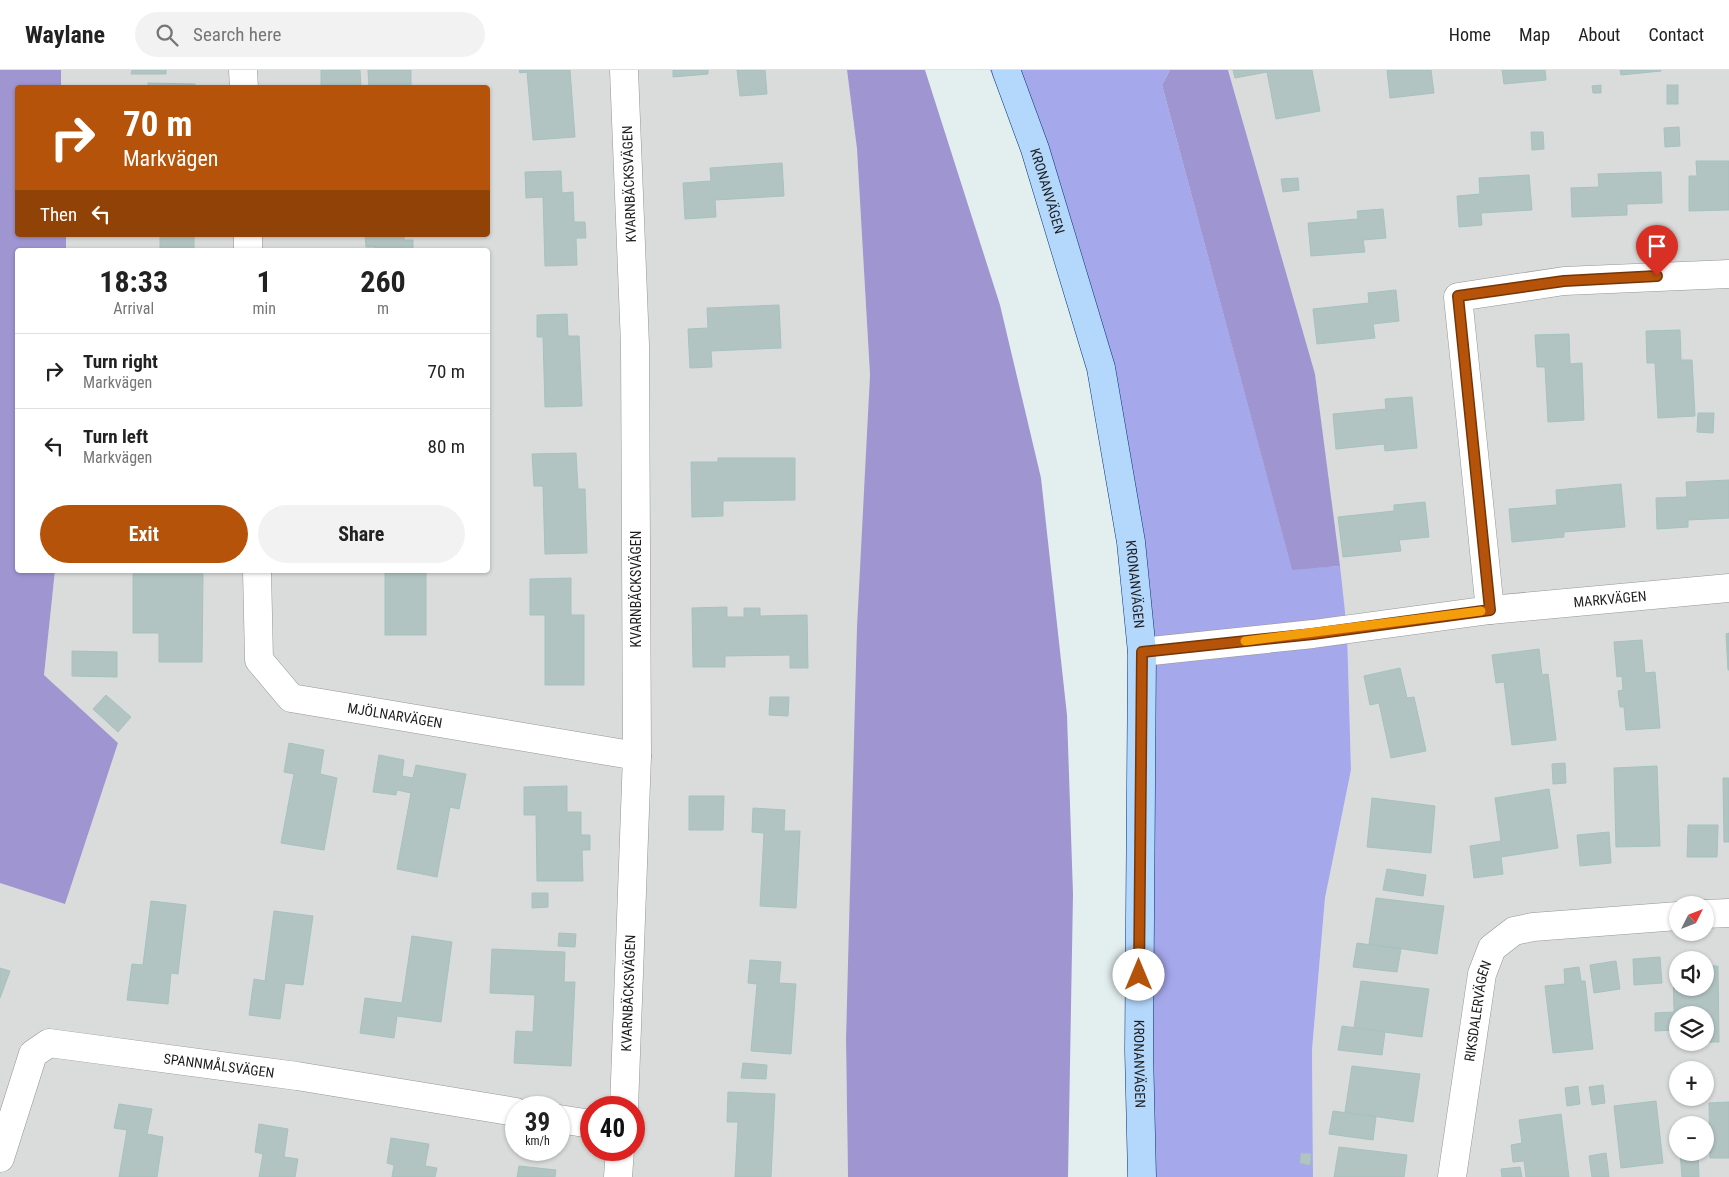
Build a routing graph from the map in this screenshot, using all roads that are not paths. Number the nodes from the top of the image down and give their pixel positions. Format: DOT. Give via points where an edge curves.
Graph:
graph roads {
  1 [pos="244,70"];
  2 [pos="624,70"];
  3 [pos="1006,70"];
  4 [pos="244,85"];
  5 [pos="1729,274"];
  6 [pos="257,573"];
  7 [pos="1729,588"];
  8 [pos="1490,610"];
  9 [pos="1142,652"];
  10 [pos="637,756"];
  11 [pos="1729,913"];
  12 [pos="1714,914"];
  13 [pos="1669,917"];
  14 [pos="624,1096"];
  15 [pos="505,1110"];
  16 [pos="0,1158"];
  17 [pos="619,1161"];
  18 [pos="618,1177"];
  19 [pos="1142,1177"];
  20 [pos="1452,1177"];
  1 -- 4 [label="street"];
  2 -- 10 [label="street, KVARNBÄCKSVÄGEN" via="635,345"];
  3 -- 9 [label="street, KRONANVÄGEN" via="1035,149 1100,368 1131,542"];
  5 -- 8 [label="street" via="1564,281 1458,296"];
  6 -- 10 [label="street, MJÖLNARVÄGEN" via="259,660 291,698"];
  7 -- 8 [label="street, MARKVÄGEN"];
  8 -- 9 [label="street, MARKVÄGEN" via="1313,634"];
  9 -- 19 [label="street, KRONANVÄGEN" via="1138,1051"];
  10 -- 14 [label="street, KVARNBÄCKSVÄGEN"];
  11 -- 12 [label="street"];
  13 -- 20 [label="street, RIKSDALERVÄGEN" via="1534,927 1514,931 1492,948 1482,974"];
  15 -- 16 [label="street, SPANNMÅLSVÄGEN" via="297,1076 49,1043 33,1054"];
  17 -- 18 [label="street"];
}
